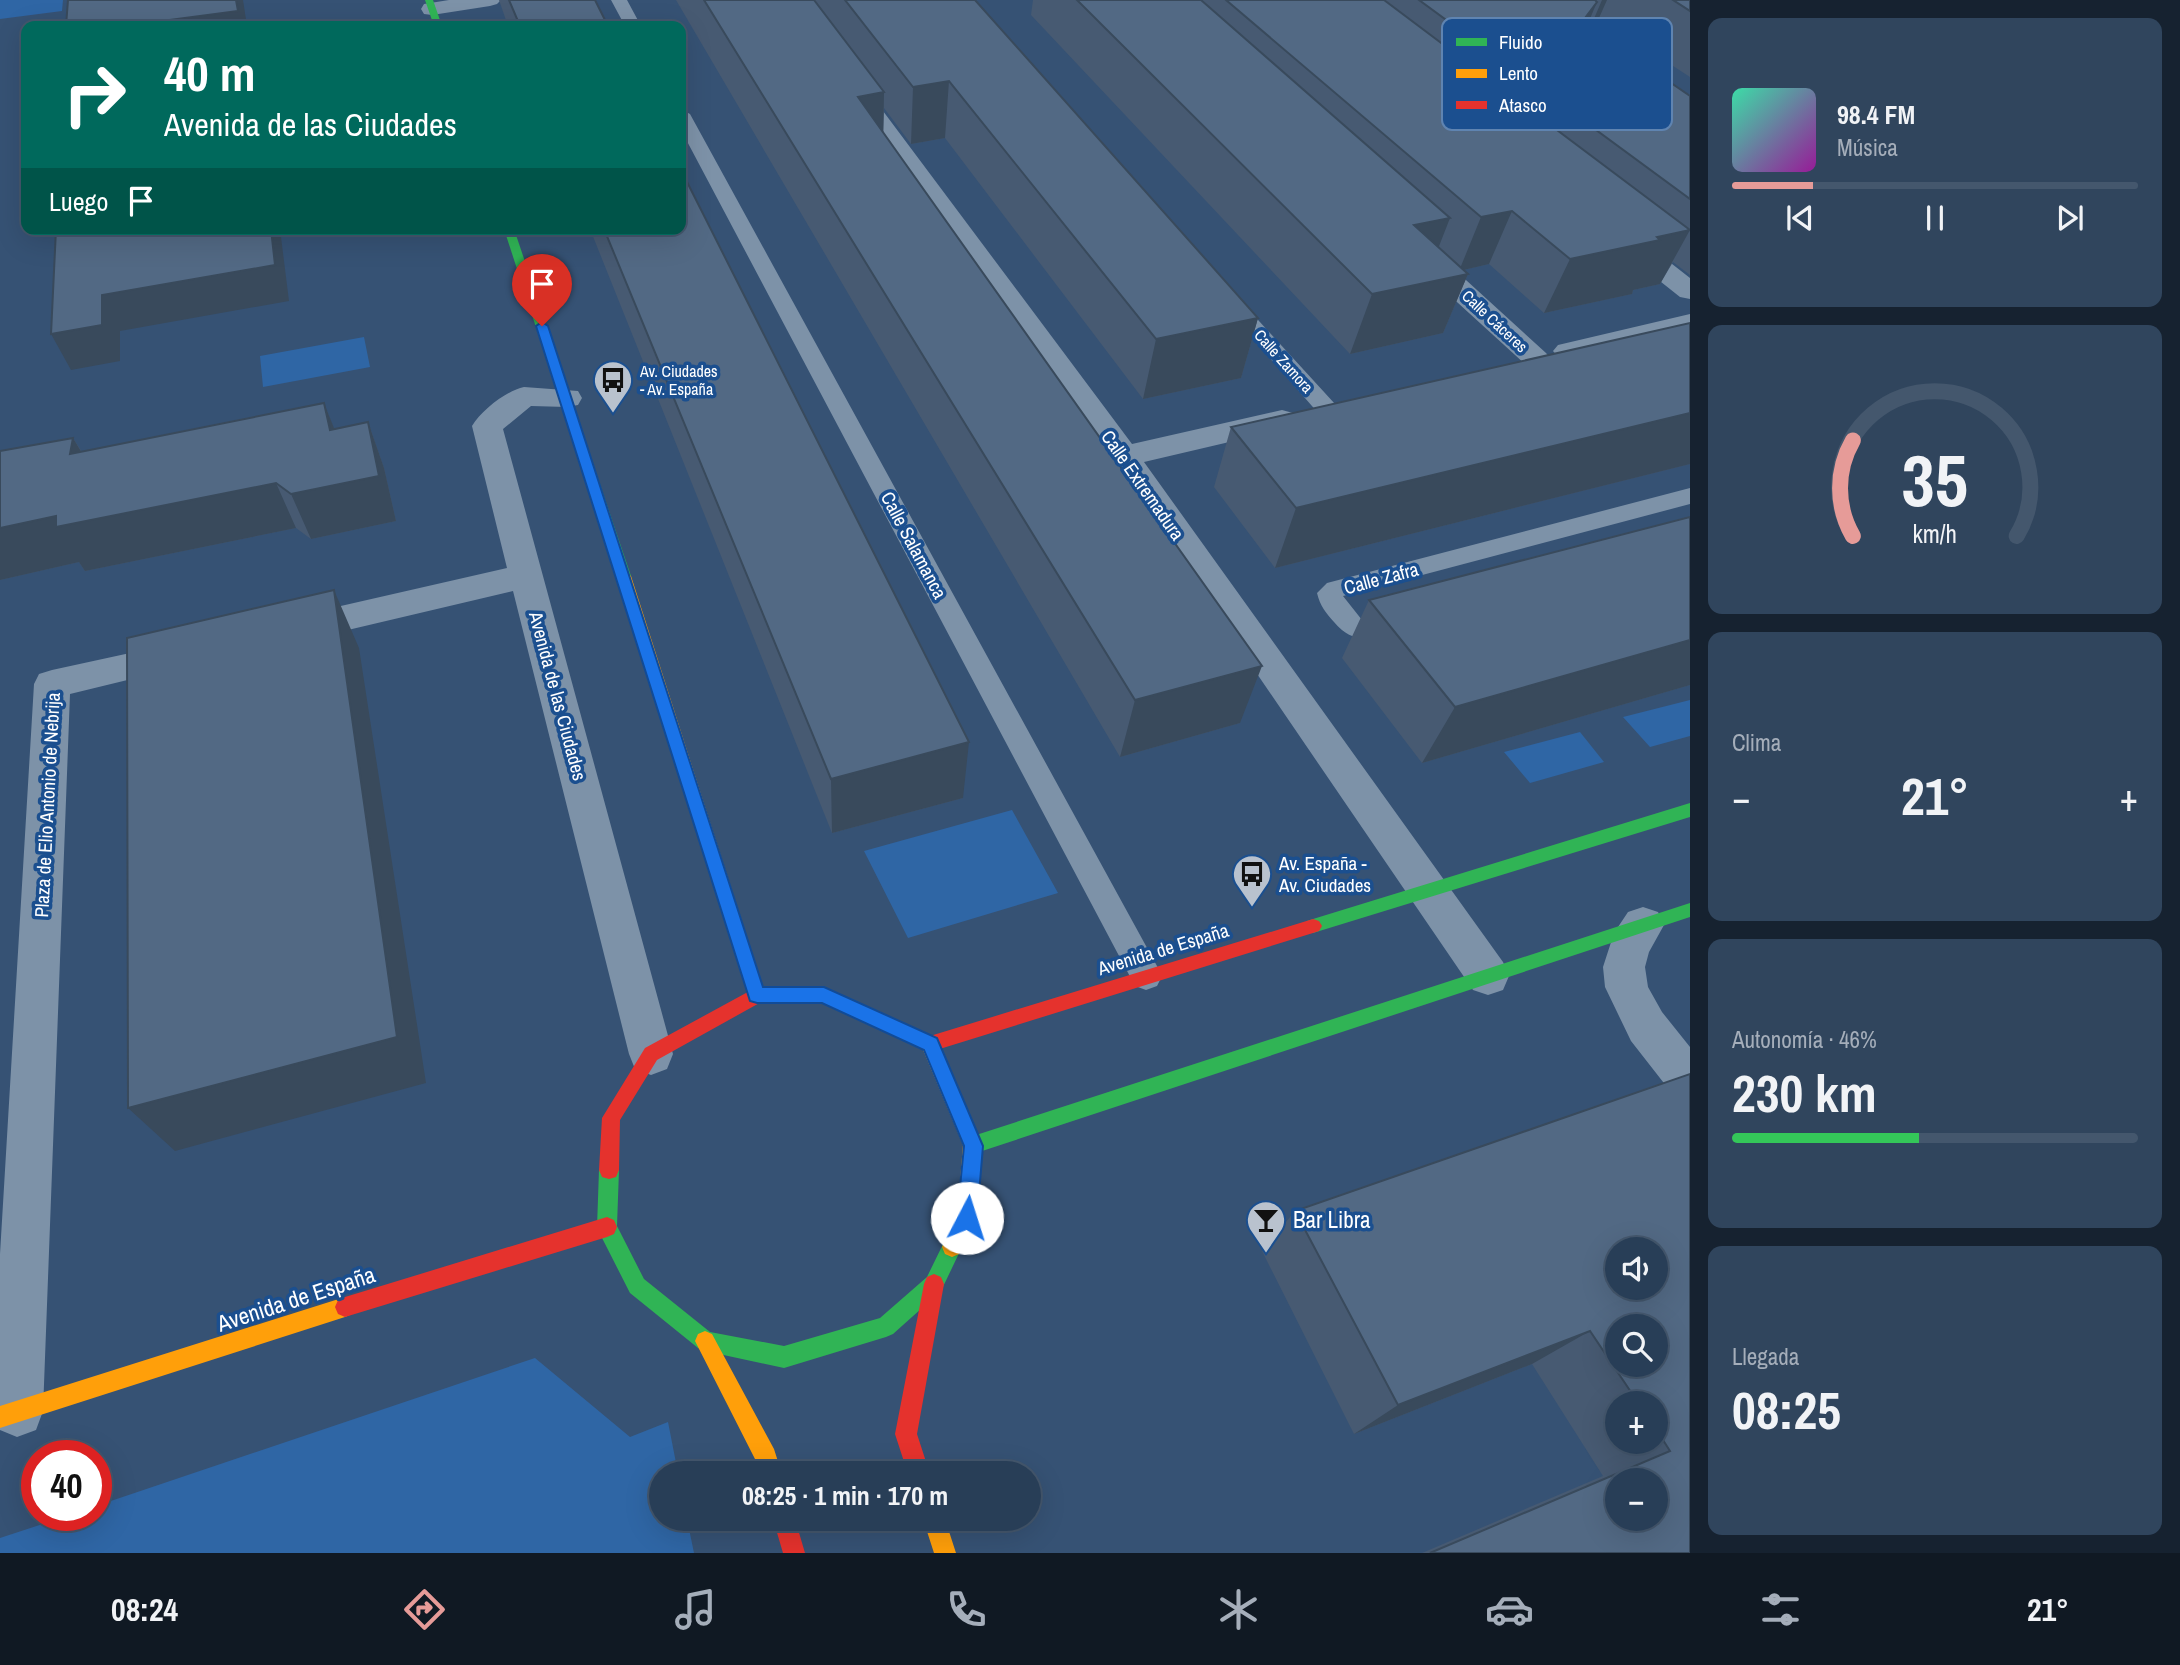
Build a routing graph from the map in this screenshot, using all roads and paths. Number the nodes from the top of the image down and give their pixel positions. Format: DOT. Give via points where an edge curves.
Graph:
graph roads {
  1 [pos="490,0"];
  2 [pos="619,0"];
  3 [pos="789,0"];
  4 [pos="433,12"];
  5 [pos="630,21"];
  6 [pos="686,123"];
  7 [pos="1603,223"];
  8 [pos="511,235"];
  9 [pos="1402,236"];
  10 [pos="1217,286"];
  11 [pos="1690,291"];
  12 [pos="1690,323"];
  13 [pos="567,398"];
  14 [pos="1340,406"];
  15 [pos="1124,456"];
  16 [pos="1690,496"];
  17 [pos="527,576"];
  18 [pos="1420,615"];
  19 [pos="256,638"];
  20 [pos="215,647"];
  21 [pos="1690,810"];
  22 [pos="1427,891"];
  23 [pos="1690,910"];
  24 [pos="1643,925"];
  25 [pos="1146,976"];
  26 [pos="1488,976"];
  27 [pos="757,995"];
  28 [pos="930,1044"];
  29 [pos="651,1054"];
  30 [pos="1690,1081"];
  31 [pos="973,1146"];
  32 [pos="607,1227"];
  33 [pos="934,1284"];
  34 [pos="705,1341"];
  35 [pos="9,1414"];
  36 [pos="767,1461"];
  37 [pos="915,1461"];
  38 [pos="788,1531"];
  39 [pos="938,1531"];
  40 [pos="794,1553"];
  41 [pos="945,1553"];
  1 -- 4 [label="street"];
  2 -- 5 [label="lane"];
  3 -- 15 [label="street, Calle Extremadura"];
  6 -- 25 [label="lane, Calle Salamanca"];
  7 -- 11 [label="street"];
  8 -- 13 [label="street"];
  9 -- 12 [label="street, Calle Cáceres" via="1523,362"];
  10 -- 14 [label="lane, Calle Zamora"];
  13 -- 17 [label="street, Avenida de las Ciudades" via="524,396 487,426"];
  13 -- 27 [label="street"];
  14 -- 15 [label="street"];
  15 -- 22 [label="street, Calle Extremadura"];
  16 -- 18 [label="lane, Calle Zafra" via="1336,589 1329,598 1349,625 1360,630"];
  17 -- 19 [label="street"];
  17 -- 29 [label="street, Avenida de las Ciudades"];
  20 -- 35 [label="street, Plaza de Elio Antonio de Nebrija" via="52,684"];
  21 -- 22 [label="street, Avenida de España"];
  22 -- 25 [label="street, Avenida de España"];
  22 -- 26 [label="street, Calle Extremadura"];
  23 -- 24 [label="street"];
  24 -- 26 [label="street"];
  24 -- 30 [label="street" via="1627,947 1623,984 1636,1010"];
  25 -- 28 [label="street, Avenida de España"];
  26 -- 31 [label="street"];
  27 -- 28 [label="street" via="824,995"];
  27 -- 29 [label="street"];
  28 -- 31 [label="street"];
  29 -- 32 [label="street" via="611,1118"];
  31 -- 33 [label="street" via="967,1218"];
  32 -- 34 [label="street" via="637,1286"];
  32 -- 35 [label="street, Avenida de España"];
  33 -- 34 [label="street" via="886,1327 784,1357"];
  33 -- 37 [label="street" via="906,1434"];
  34 -- 36 [label="street"];
  38 -- 40 [label="street"];
  39 -- 41 [label="street"];
}
